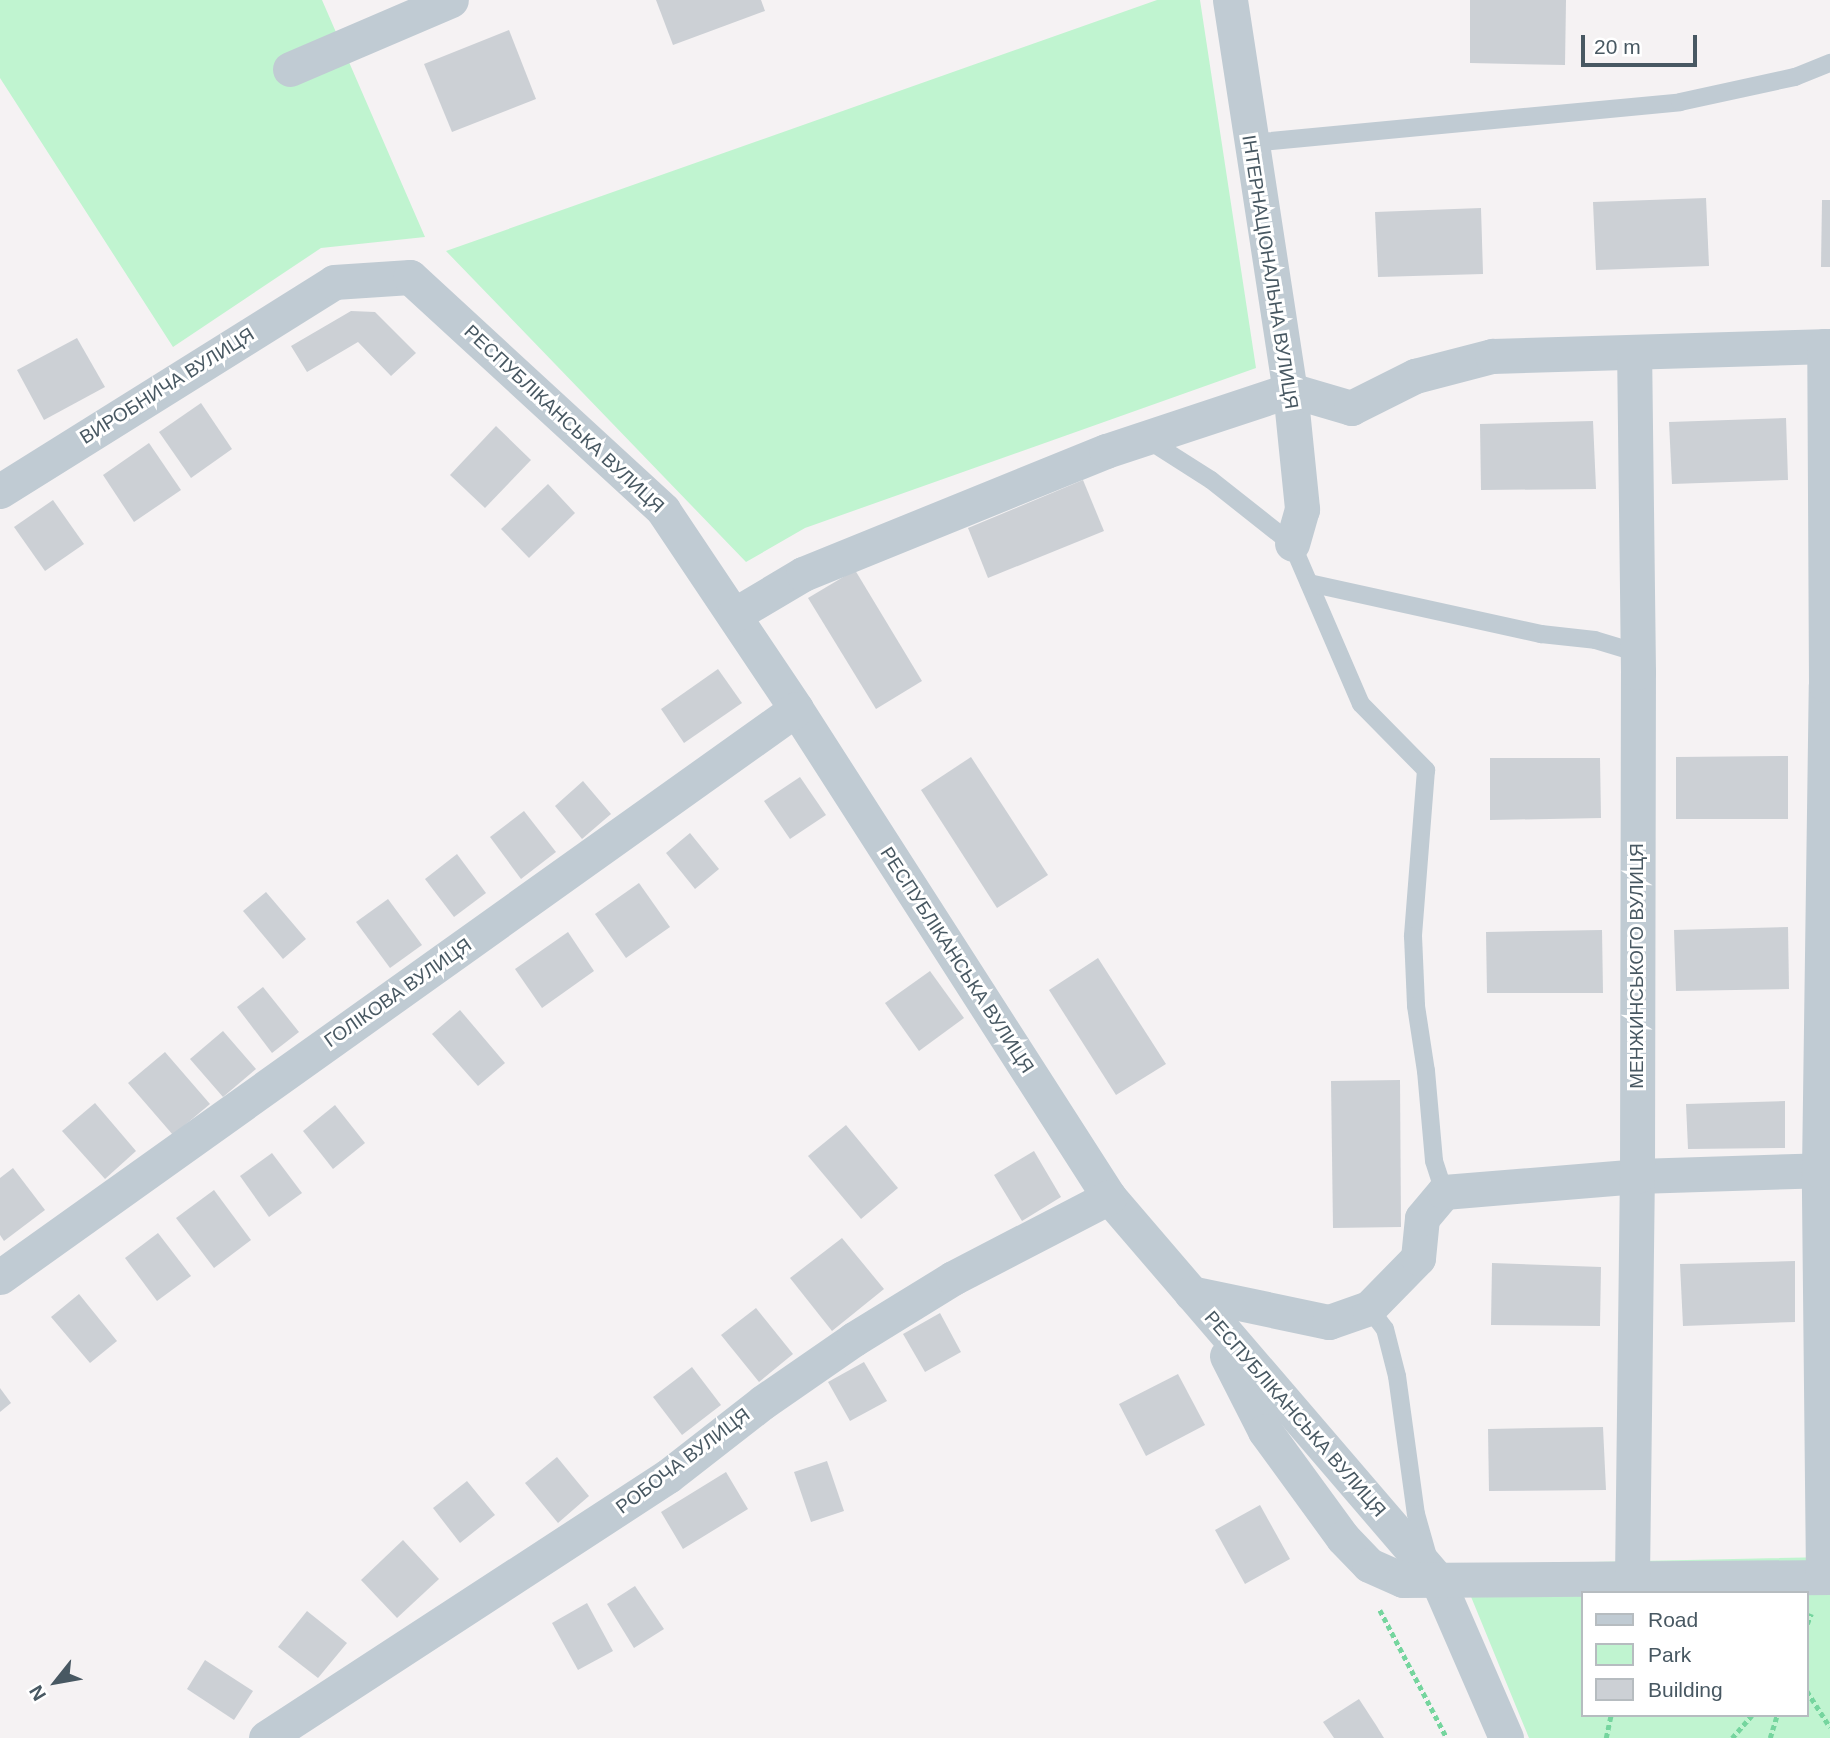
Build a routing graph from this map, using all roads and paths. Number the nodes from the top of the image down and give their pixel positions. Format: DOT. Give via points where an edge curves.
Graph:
graph roads {
  1 [pos="451,0"];
  2 [pos="1230,0"];
  3 [pos="1830,63"];
  4 [pos="290,69"];
  5 [pos="1250,143"];
  6 [pos="334,282"];
  7 [pos="1827,346"];
  8 [pos="1634,354"];
  9 [pos="1290,390"];
  10 [pos="1145,438"];
  11 [pos="0,491"];
  12 [pos="1292,544"];
  13 [pos="1309,583"];
  14 [pos="734,615"];
  15 [pos="1638,653"];
  16 [pos="796,709"];
  17 [pos="1824,1170"];
  18 [pos="1637,1176"];
  19 [pos="1444,1192"];
  20 [pos="1108,1197"];
  21 [pos="0,1277"];
  22 [pos="1191,1293"];
  23 [pos="1368,1308"];
  24 [pos="1827,1577"];
  25 [pos="1632,1578"];
  26 [pos="1437,1579"];
  27 [pos="1380,1609"];
  28 [pos="1809,1694"];
  29 [pos="1611,1717"];
  30 [pos="1750,1717"];
  31 [pos="1776,1717"];
  32 [pos="1830,1727"];
  33 [pos="266,1738"];
  34 [pos="1447,1738"];
  35 [pos="1506,1738"];
  36 [pos="1606,1738"];
  37 [pos="1732,1738"];
  38 [pos="1770,1738"];
  1 -- 4 [label="street"];
  2 -- 5 [label="street, ІНТЕРНАЦІОНАЛЬНА ВУЛИЦЯ"];
  3 -- 5 [label="lane" via="1795,76 1680,102"];
  5 -- 9 [label="street, ІНТЕРНАЦІОНАЛЬНА ВУЛИЦЯ"];
  6 -- 11 [label="street, ВИРОБНИЧА ВУЛИЦЯ"];
  6 -- 14 [label="street, РЕСПУБЛІКАНСЬКА ВУЛИЦЯ" via="410,277 663,510"];
  7 -- 8 [label="street"];
  7 -- 17 [label="street"];
  8 -- 9 [label="street" via="1492,356 1415,376 1351,408"];
  8 -- 15 [label="street, МЕНЖИНСЬКОГО ВУЛИЦЯ"];
  9 -- 10 [label="street"];
  9 -- 12 [label="street, ІНТЕРНАЦІОНАЛЬНА ВУЛИЦЯ" via="1302,509"];
  10 -- 12 [label="lane" via="1211,480"];
  10 -- 14 [label="street" via="803,575"];
  12 -- 13 [label="lane"];
  13 -- 15 [label="lane" via="1515,629 1595,640"];
  13 -- 19 [label="lane" via="1362,704 1426,770 1413,936 1434,1161"];
  14 -- 16 [label="street, РЕСПУБЛІКАНСЬКА ВУЛИЦЯ"];
  15 -- 18 [label="street, МЕНЖИНСЬКОГО ВУЛИЦЯ"];
  16 -- 20 [label="street, РЕСПУБЛІКАНСЬКА ВУЛИЦЯ"];
  16 -- 21 [label="street, ГОЛІКОВА ВУЛИЦЯ"];
  17 -- 18 [label="street"];
  17 -- 24 [label="street"];
  18 -- 19 [label="street"];
  18 -- 25 [label="street, МЕНЖИНСЬКОГО ВУЛИЦЯ"];
  19 -- 23 [label="street" via="1422,1218 1418,1258"];
  20 -- 22 [label="street, РЕСПУБЛІКАНСЬКА ВУЛИЦЯ"];
  20 -- 33 [label="street, РОБОЧА ВУЛИЦЯ" via="953,1278 854,1339 668,1476"];
  22 -- 23 [label="street" via="1329,1322"];
  22 -- 26 [label="street, РЕСПУБЛІКАНСЬКА ВУЛИЦЯ"];
  23 -- 26 [label="lane" via="1385,1329 1397,1376 1416,1514"];
  24 -- 25 [label="street"];
  25 -- 26 [label="street"];
  26 -- 35 [label="street, РЕСПУБЛІКАНСЬКА ВУЛИЦЯ"];
  27 -- 34 [label="path"];
  28 -- 32 [label="path"];
  29 -- 36 [label="path"];
  30 -- 37 [label="path"];
  31 -- 38 [label="path"];
}
